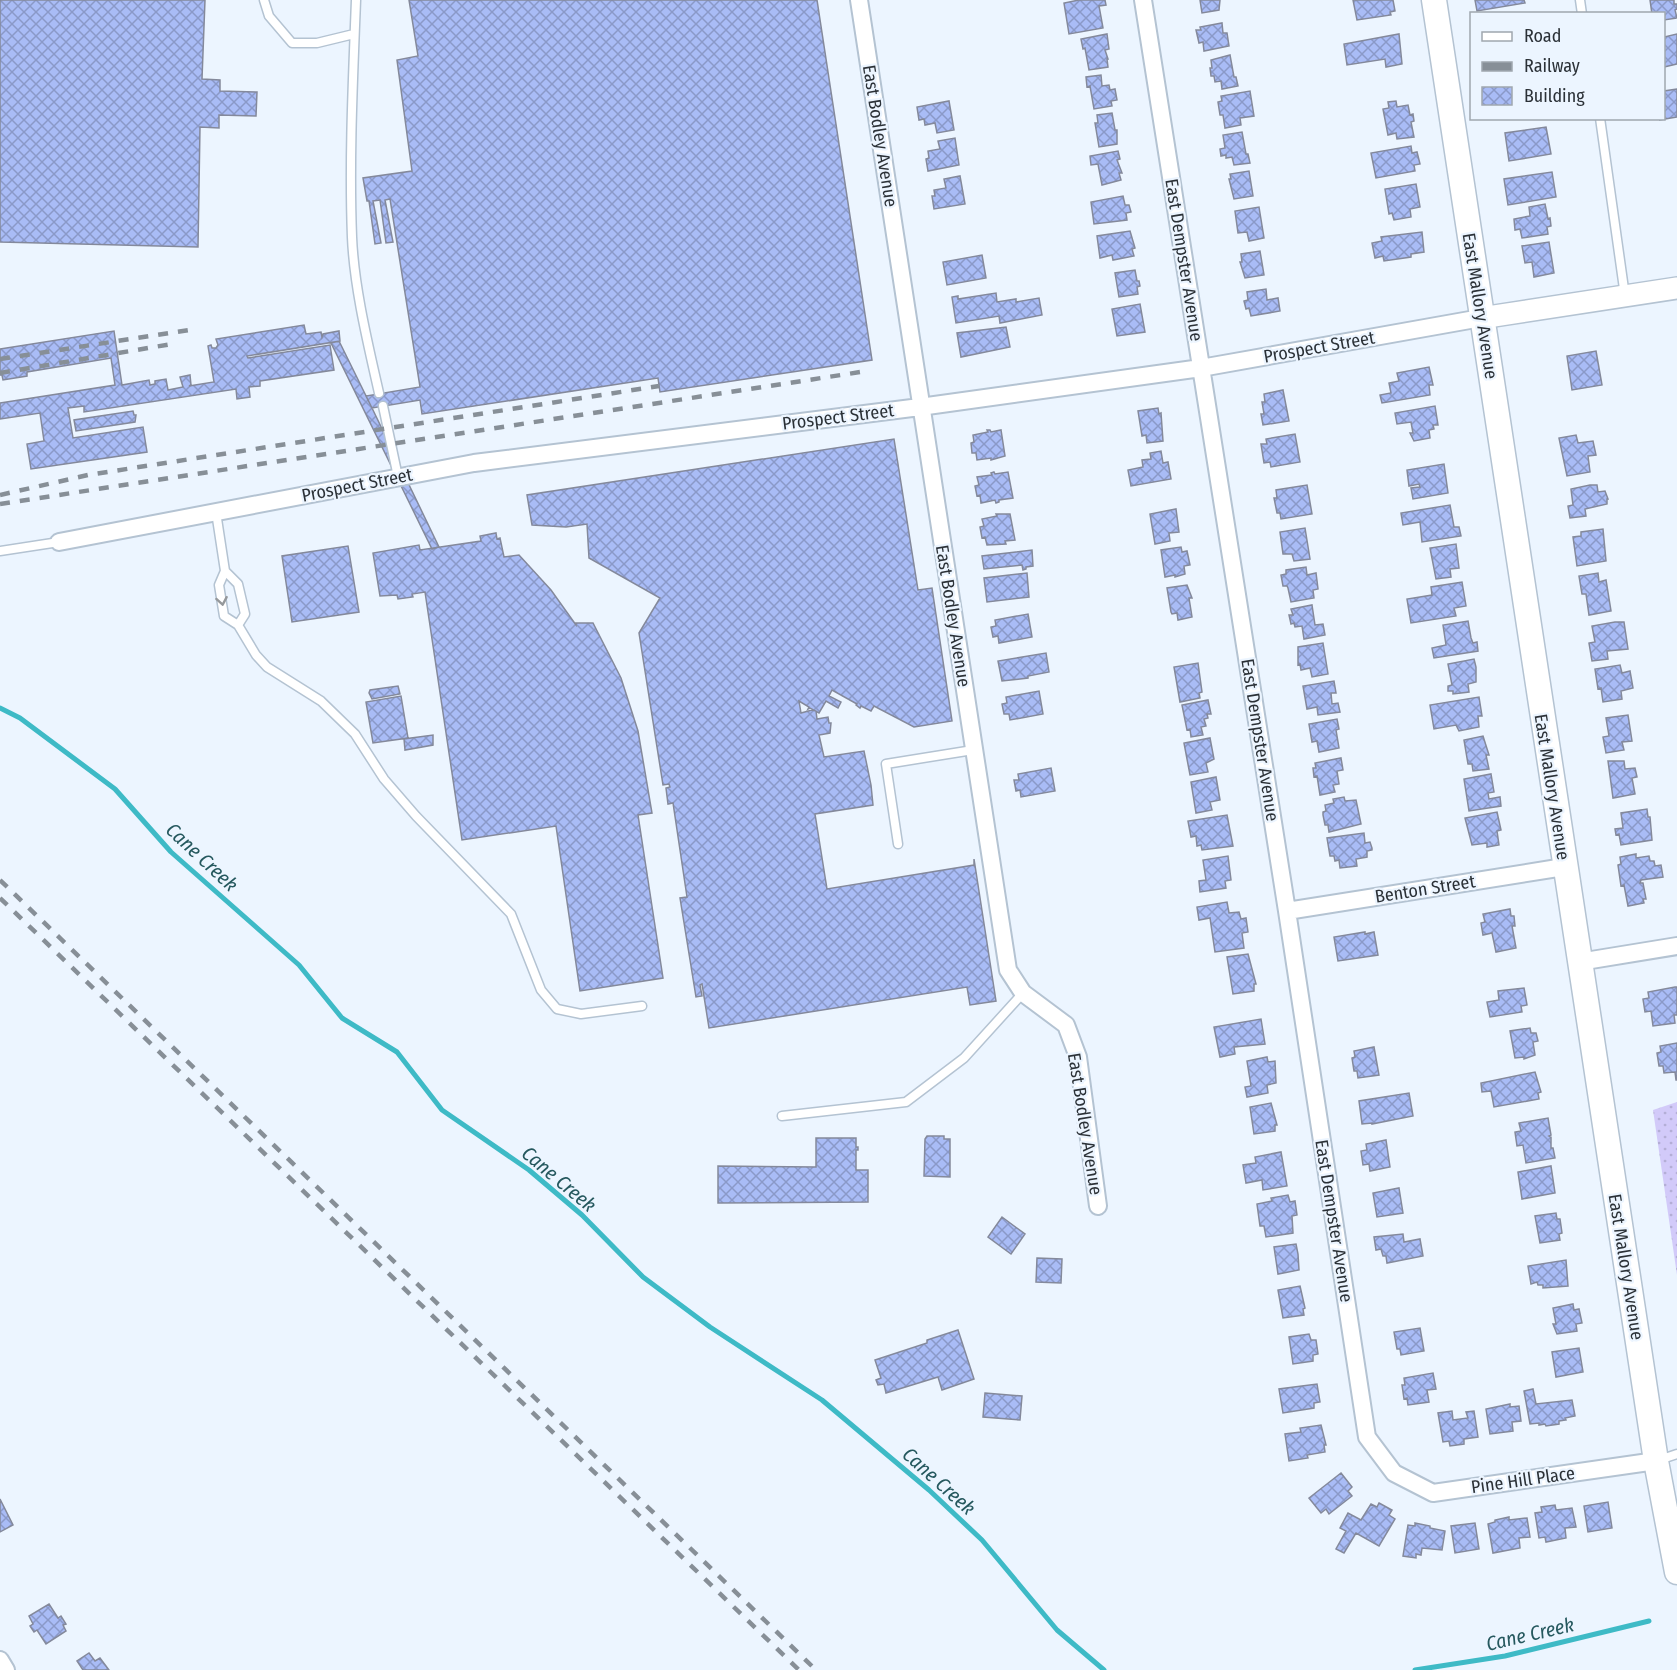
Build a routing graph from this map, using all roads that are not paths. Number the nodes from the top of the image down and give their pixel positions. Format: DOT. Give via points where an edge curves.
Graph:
graph roads {
  1 [pos="264,0"];
  2 [pos="356,0"];
  3 [pos="859,0"];
  4 [pos="1143,0"];
  5 [pos="1434,0"];
  6 [pos="354,34"];
  7 [pos="1600,120"];
  8 [pos="1677,288"];
  9 [pos="1625,296"];
  10 [pos="1481,318"];
  11 [pos="1201,368"];
  12 [pos="379,393"];
  13 [pos="383,406"];
  14 [pos="920,407"];
  15 [pos="398,477"];
  16 [pos="216,512"];
  17 [pos="59,542"];
  18 [pos="0,551"];
  19 [pos="225,571"];
  20 [pos="238,625"];
  21 [pos="974,750"];
  22 [pos="898,844"];
  23 [pos="1564,867"];
  24 [pos="1287,911"];
  25 [pos="1677,946"];
  26 [pos="1579,962"];
  27 [pos="1023,993"];
  28 [pos="642,1006"];
  29 [pos="782,1116"];
  30 [pos="1098,1206"];
  31 [pos="1666,1458"];
  32 [pos="1394,1473"];
  33 [pos="1677,1572"];
  34 [pos="0,1660"];
  35 [pos="6,1670"];
  1 -- 6 [label="lane" via="269,16 292,43 317,43"];
  2 -- 6 [label="lane"];
  3 -- 14 [label="street, East Bodley Avenue"];
  4 -- 11 [label="street, East Dempster Avenue"];
  5 -- 10 [label="main road, East Mallory Avenue"];
  6 -- 12 [label="lane" via="352,238 363,322"];
  7 -- 9 [label="lane"];
  8 -- 9 [label="street, Prospect Street"];
  9 -- 10 [label="street, Prospect Street"];
  10 -- 11 [label="street, Prospect Street"];
  10 -- 23 [label="main road, East Mallory Avenue"];
  11 -- 14 [label="street, Prospect Street"];
  11 -- 24 [label="street, East Dempster Avenue"];
  13 -- 15 [label="lane"];
  14 -- 15 [label="street, Prospect Street" via="474,463"];
  14 -- 21 [label="street, East Bodley Avenue"];
  15 -- 16 [label="street, Prospect Street"];
  16 -- 17 [label="street, Prospect Street"];
  16 -- 19 [label="lane"];
  17 -- 18 [label="lane, Prospect Street"];
  19 -- 20 [label="lane" via="238,584 245,614"];
  19 -- 20 [label="lane, one-way" via="219,585 224,616"];
  20 -- 28 [label="lane" via="267,667 321,701 355,734 384,779 416,816 511,914 541,990 557,1009 581,1014"];
  21 -- 22 [label="lane" via="886,764"];
  21 -- 27 [label="street, East Bodley Avenue" via="1008,970"];
  23 -- 24 [label="street, Benton Street"];
  23 -- 26 [label="main road, East Mallory Avenue"];
  24 -- 32 [label="street, East Dempster Avenue" via="1367,1437"];
  25 -- 26 [label="street"];
  26 -- 31 [label="main road, East Mallory Avenue"];
  27 -- 29 [label="lane" via="964,1058 906,1102"];
  27 -- 30 [label="street, East Bodley Avenue" via="1066,1025 1077,1057"];
  31 -- 32 [label="street, Pine Hill Place" via="1433,1493"];
  31 -- 33 [label="main road, East Mallory Avenue"];
  34 -- 35 [label="street"];
}
